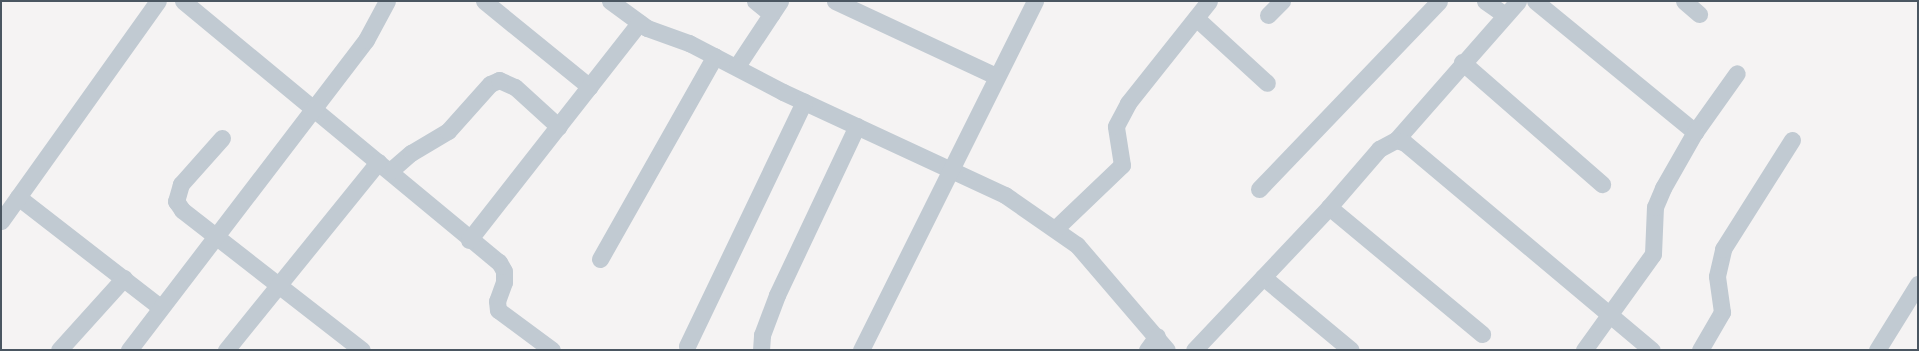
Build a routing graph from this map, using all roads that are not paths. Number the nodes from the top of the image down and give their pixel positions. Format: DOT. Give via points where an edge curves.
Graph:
graph roads {
  1 [pos="158,1"];
  2 [pos="183,1"];
  3 [pos="387,1"];
  4 [pos="484,1"];
  5 [pos="610,1"];
  6 [pos="755,1"];
  7 [pos="835,1"];
  8 [pos="1036,1"];
  9 [pos="1209,1"];
  10 [pos="1282,1"];
  11 [pos="1439,1"];
  12 [pos="1485,1"];
  13 [pos="1518,1"];
  14 [pos="1535,1"];
  15 [pos="1684,1"];
  16 [pos="776,8"];
  17 [pos="1699,14"];
  18 [pos="1268,15"];
  19 [pos="1505,15"];
  20 [pos="1196,18"];
  21 [pos="639,23"];
  22 [pos="716,56"];
  23 [pos="1462,62"];
  24 [pos="737,66"];
  25 [pos="1736,73"];
  26 [pos="996,76"];
  27 [pos="1267,83"];
  28 [pos="590,87"];
  29 [pos="804,102"];
  30 [pos="312,107"];
  31 [pos="857,126"];
  32 [pos="559,127"];
  33 [pos="1695,132"];
  34 [pos="222,138"];
  35 [pos="1396,140"];
  36 [pos="1792,140"];
  37 [pos="384,166"];
  38 [pos="952,170"];
  39 [pos="1602,184"];
  40 [pos="1259,189"];
  41 [pos="18,197"];
  42 [pos="1330,207"];
  43 [pos="1,221"];
  44 [pos="1056,228"];
  45 [pos="216,234"];
  46 [pos="469,240"];
  47 [pos="600,259"];
  48 [pos="1263,277"];
  49 [pos="124,278"];
  50 [pos="1918,284"];
  51 [pos="281,285"];
  52 [pos="160,307"];
  53 [pos="1609,315"];
  54 [pos="1482,334"];
  55 [pos="1157,336"];
  56 [pos="687,346"];
  57 [pos="59,350"];
  58 [pos="129,350"];
  59 [pos="226,350"];
  60 [pos="362,350"];
  61 [pos="552,350"];
  62 [pos="761,350"];
  63 [pos="861,350"];
  64 [pos="1147,350"];
  65 [pos="1168,350"];
  66 [pos="1194,350"];
  67 [pos="1351,350"];
  68 [pos="1584,350"];
  69 [pos="1652,350"];
  70 [pos="1700,350"];
  71 [pos="1877,350"];
  1 -- 41 [label="street"];
  2 -- 30 [label="street"];
  3 -- 30 [label="street" via="366,40"];
  4 -- 28 [label="street"];
  5 -- 21 [label="street"];
  6 -- 16 [label="street"];
  7 -- 26 [label="street"];
  8 -- 26 [label="street"];
  9 -- 20 [label="street"];
  10 -- 18 [label="street"];
  11 -- 40 [label="street"];
  12 -- 19 [label="street"];
  13 -- 19 [label="street"];
  14 -- 33 [label="street"];
  15 -- 17 [label="street"];
  16 -- 24 [label="street"];
  19 -- 23 [label="street"];
  20 -- 27 [label="street"];
  20 -- 44 [label="street" via="1128,104 1116,126 1122,165"];
  21 -- 22 [label="street"];
  21 -- 28 [label="street"];
  22 -- 24 [label="street"];
  22 -- 47 [label="street"];
  23 -- 35 [label="street"];
  23 -- 39 [label="street"];
  24 -- 29 [label="street"];
  25 -- 33 [label="street"];
  26 -- 38 [label="street"];
  28 -- 32 [label="street"];
  29 -- 31 [label="street"];
  29 -- 56 [label="street"];
  30 -- 37 [label="street"];
  30 -- 45 [label="street"];
  31 -- 38 [label="street"];
  31 -- 62 [label="street" via="777,295 762,335"];
  32 -- 37 [label="street" via="514,87 498,80 490,84 448,131"];
  32 -- 46 [label="street"];
  33 -- 53 [label="street" via="1655,207 1653,254"];
  34 -- 45 [label="street" via="175,194 182,210"];
  35 -- 42 [label="street" via="1379,149"];
  35 -- 53 [label="street" via="1405,143"];
  36 -- 70 [label="street" via="1724,249 1717,276 1722,312"];
  37 -- 46 [label="street"];
  37 -- 51 [label="street"];
  38 -- 44 [label="street" via="1005,195"];
  38 -- 63 [label="street"];
  41 -- 43 [label="street"];
  41 -- 49 [label="street"];
  42 -- 48 [label="street"];
  42 -- 54 [label="street"];
  44 -- 55 [label="street" via="1077,245"];
  45 -- 51 [label="street"];
  45 -- 52 [label="street"];
  46 -- 61 [label="street" via="498,262 504,271 498,310"];
  48 -- 66 [label="street"];
  48 -- 67 [label="street"];
  49 -- 52 [label="street"];
  49 -- 57 [label="street"];
  50 -- 71 [label="street"];
  51 -- 59 [label="street"];
  51 -- 60 [label="street"];
  52 -- 58 [label="street"];
  53 -- 68 [label="street"];
  53 -- 69 [label="street"];
  55 -- 64 [label="street"];
  55 -- 65 [label="street"];
}
